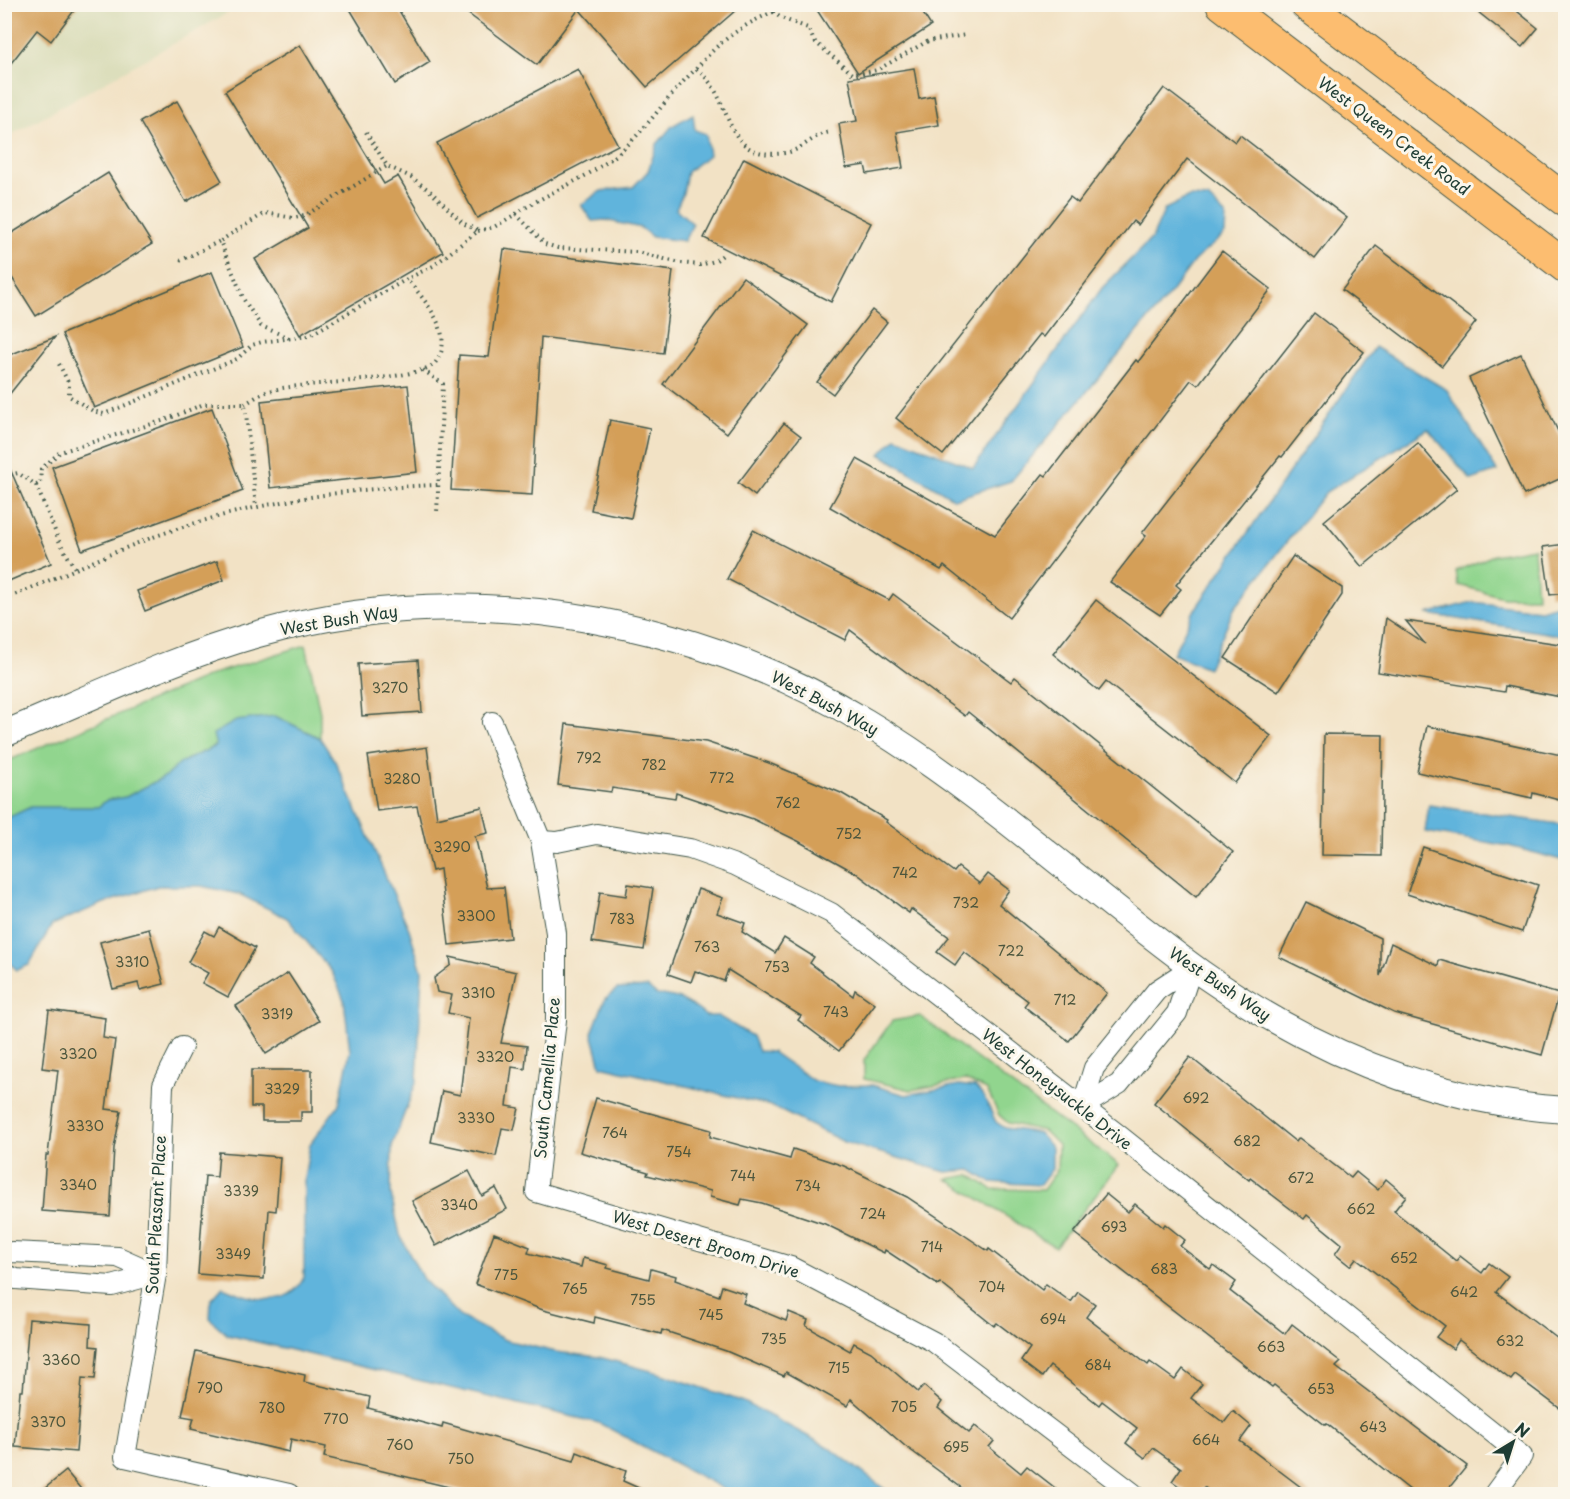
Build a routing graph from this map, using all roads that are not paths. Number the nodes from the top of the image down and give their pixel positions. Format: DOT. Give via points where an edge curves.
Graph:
graph roads {
  1 [pos="1222,4"];
  2 [pos="1306,4"];
  3 [pos="1566,201"];
  4 [pos="1566,267"];
  5 [pos="492,723"];
  6 [pos="4,734"];
  7 [pos="541,841"];
  8 [pos="1192,967"];
  9 [pos="182,1047"];
  10 [pos="1082,1107"];
  11 [pos="1566,1110"];
  12 [pos="536,1192"];
  13 [pos="4,1254"];
  14 [pos="4,1274"];
  15 [pos="156,1274"];
  16 [pos="289,1494"];
  17 [pos="1134,1494"];
  18 [pos="1494,1494"];
  1 -- 4 [label="main road, West Queen Creek Road"];
  2 -- 3 [label="main road"];
  5 -- 7 [label="street, South Camellia Place"];
  6 -- 8 [label="street, West Bush Way" via="192,655 260,633 337,617 484,608 555,614 630,627 709,648 774,674 868,723 932,766"];
  7 -- 10 [label="street, West Honeysuckle Drive" via="597,834 690,849 735,865 831,913"];
  7 -- 12 [label="street, South Camellia Place" via="556,933 556,1020"];
  8 -- 10 [label="street" via="1157,990 1094,1068"];
  8 -- 10 [label="street" via="1177,1012 1119,1084"];
  8 -- 11 [label="street, West Bush Way" via="1262,1014 1330,1050 1385,1073 1480,1099"];
  9 -- 15 [label="street, South Pleasant Place" via="163,1085"];
  10 -- 18 [label="street, West Honeysuckle Drive" via="1522,1456"];
  12 -- 17 [label="street, West Desert Broom Drive" via="791,1267 934,1342"];
  13 -- 15 [label="street" via="118,1257"];
  14 -- 15 [label="street" via="16,1279 112,1286"];
  15 -- 16 [label="street, South Pleasant Place" via="125,1457"];
}
